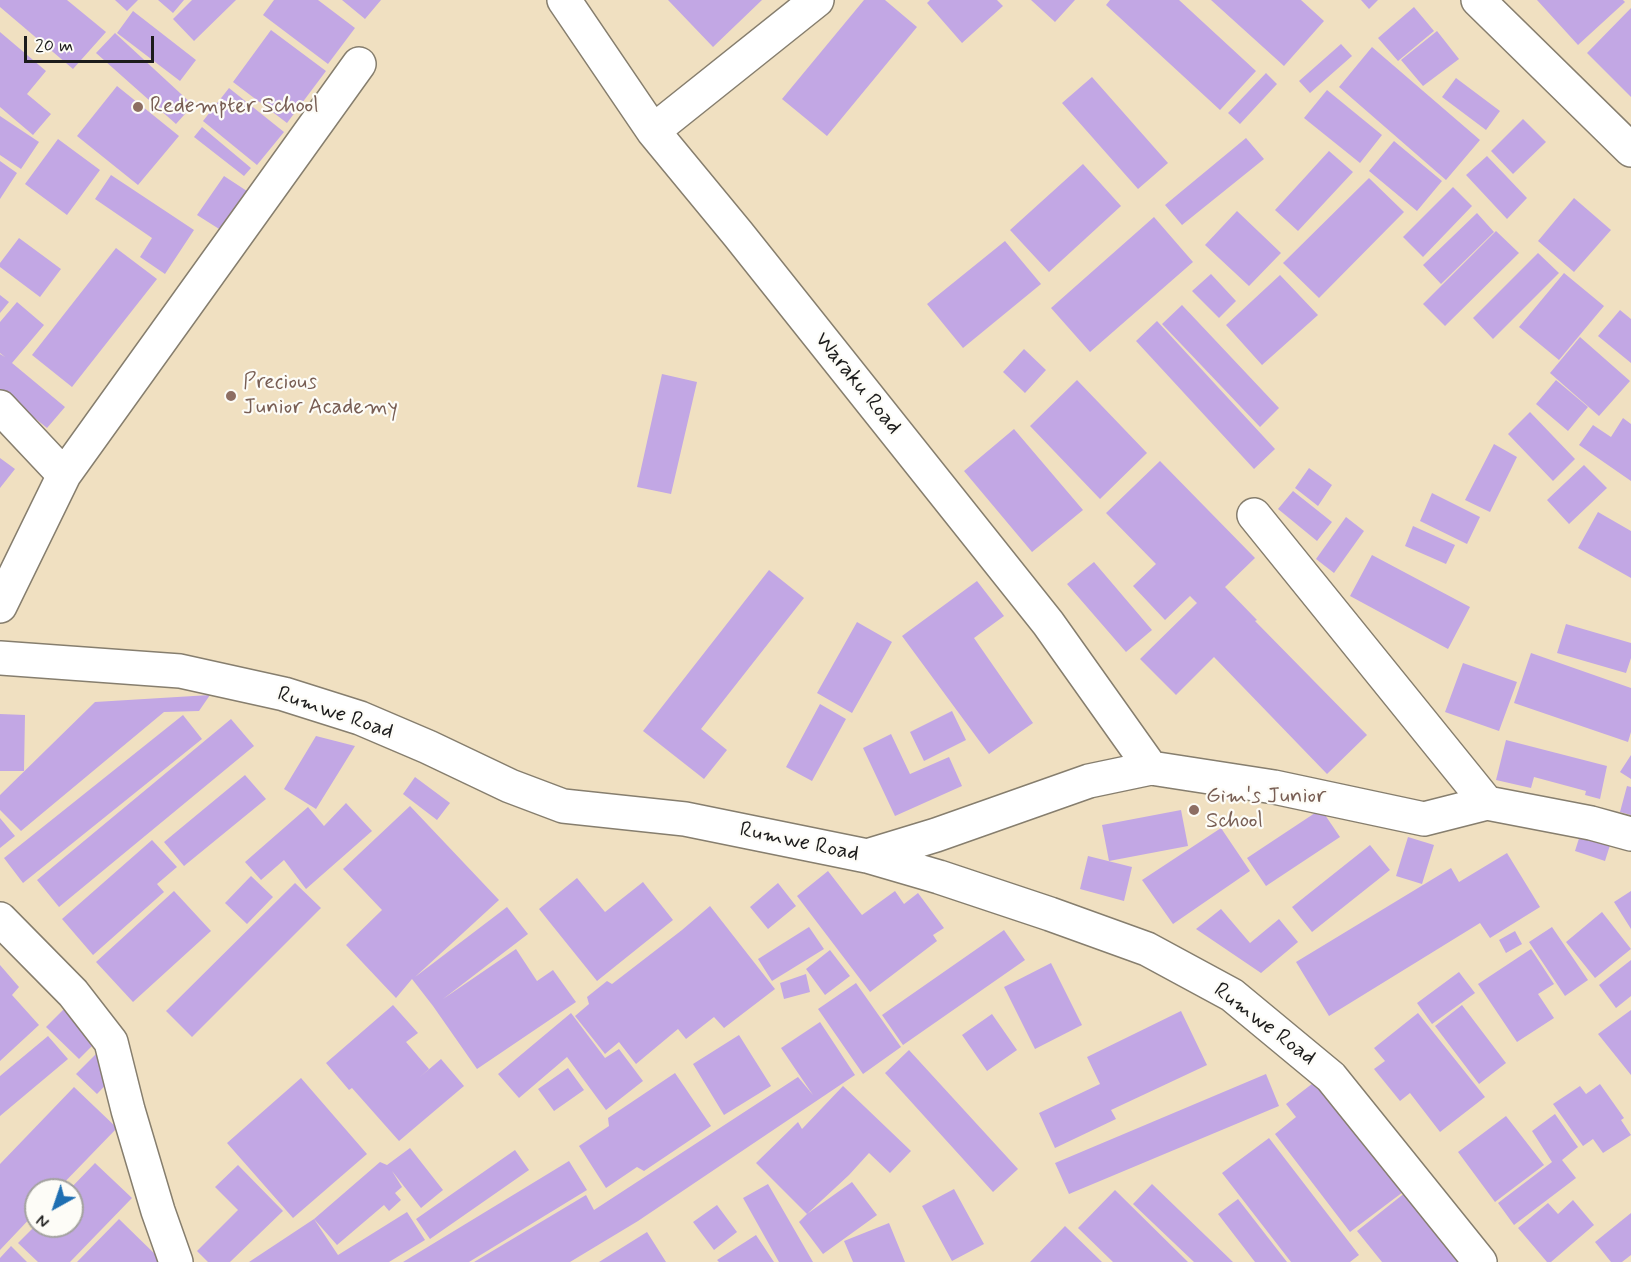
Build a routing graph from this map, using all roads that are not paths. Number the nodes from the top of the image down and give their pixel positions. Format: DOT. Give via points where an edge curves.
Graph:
graph roads {
  1 [pos="564,0"];
  2 [pos="817,0"];
  3 [pos="1478,0"];
  4 [pos="358,64"];
  5 [pos="653,131"];
  6 [pos="1631,150"];
  7 [pos="0,407"];
  8 [pos="64,475"];
  9 [pos="1254,515"];
  10 [pos="0,606"];
  11 [pos="0,658"];
  12 [pos="1150,768"];
  13 [pos="1487,802"];
  14 [pos="1631,834"];
  15 [pos="867,856"];
  16 [pos="0,919"];
  17 [pos="176,1262"];
  18 [pos="1480,1262"];
  1 -- 5 [label="street, Waraku Road"];
  2 -- 5 [label="street"];
  3 -- 6 [label="street"];
  4 -- 8 [label="street"];
  5 -- 12 [label="street, Waraku Road" via="1048,623"];
  7 -- 8 [label="street"];
  8 -- 10 [label="street"];
  9 -- 13 [label="street"];
  11 -- 15 [label="street, Rumwe Road" via="180,671 284,694 360,718 563,806 685,819"];
  12 -- 13 [label="street" via="1274,787 1424,819"];
  12 -- 15 [label="street" via="1089,781"];
  13 -- 14 [label="street"];
  15 -- 18 [label="street, Rumwe Road" via="939,876 1147,949 1232,995 1331,1077"];
  16 -- 17 [label="street" via="73,993 111,1042 131,1121"];
}
